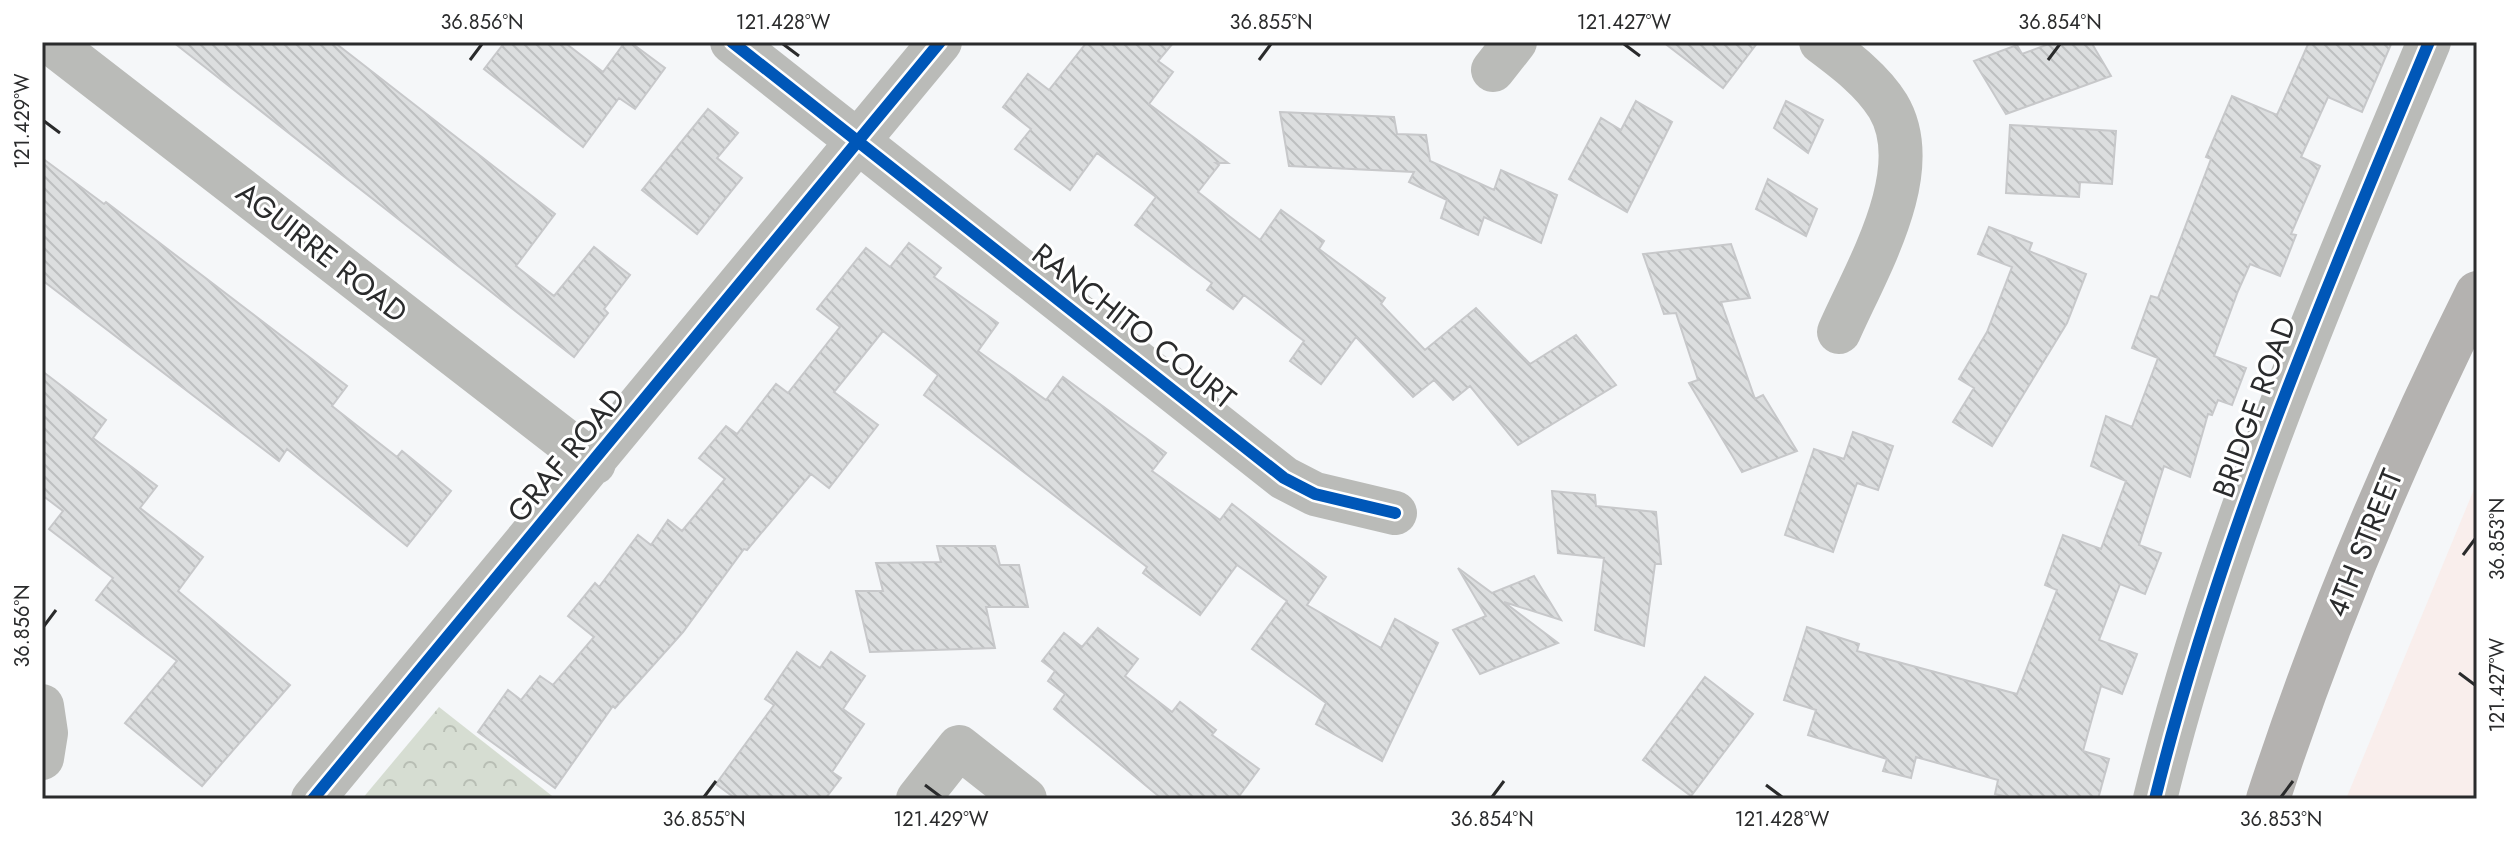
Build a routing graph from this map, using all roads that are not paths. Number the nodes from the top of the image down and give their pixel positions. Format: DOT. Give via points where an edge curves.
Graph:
graph roads {
  1 [pos="50,42"];
  2 [pos="732,42"];
  3 [pos="940,42"];
  4 [pos="1821,42"];
  5 [pos="2429,42"];
  6 [pos="859,143"];
  7 [pos="2477,293"];
  8 [pos="1839,332"];
  9 [pos="594,463"];
  10 [pos="1395,513"];
  11 [pos="42,706"];
  12 [pos="42,758"];
  13 [pos="313,799"];
  14 [pos="918,799"];
  15 [pos="1025,799"];
  16 [pos="2155,799"];
  17 [pos="2268,799"];
  1 -- 9 [label="street, AGUIRRE ROAD"];
  2 -- 6 [label="street, RANCHITO COURT"];
  3 -- 6 [label="street, GRAF ROAD"];
  4 -- 8 [label="street" via="1886,102 1902,147 1890,212"];
  5 -- 16 [label="street, BRIDGE ROAD" via="2331,276 2238,527"];
  6 -- 9 [label="street, GRAF ROAD"];
  6 -- 10 [label="street, RANCHITO COURT" via="1284,478 1315,494"];
  7 -- 17 [label="main road, 4TH STREET" via="2412,425 2306,682"];
  9 -- 13 [label="street, GRAF ROAD"];
  11 -- 12 [label="street"];
  14 -- 15 [label="street" via="959,747"];
}
